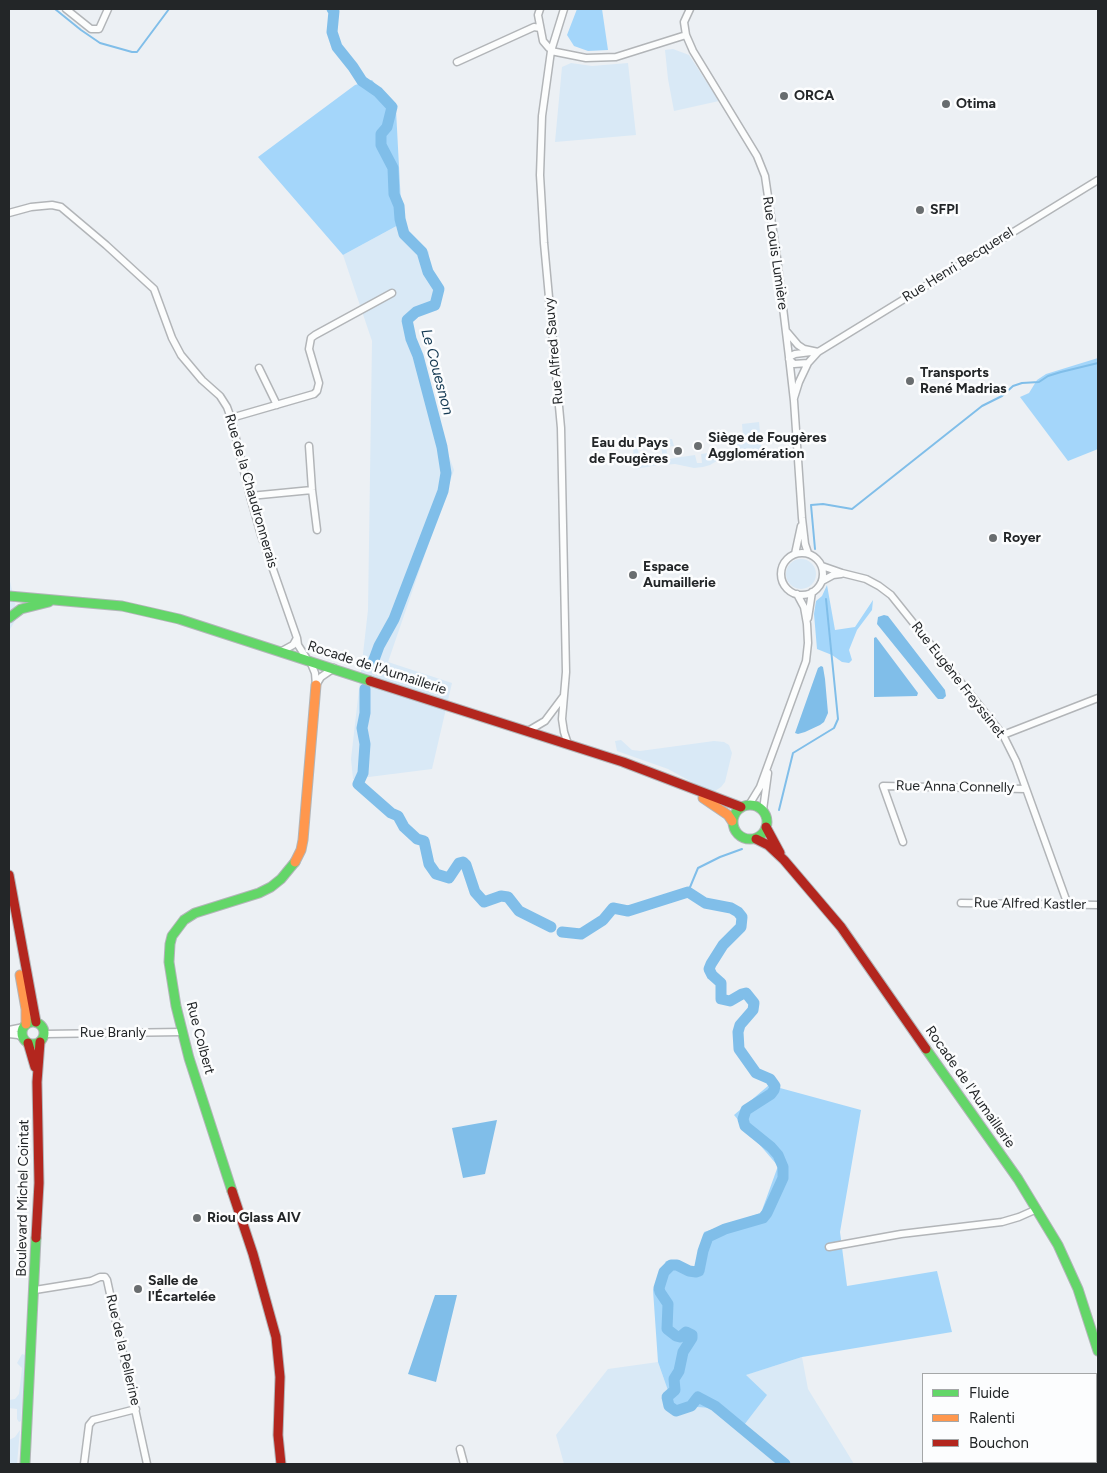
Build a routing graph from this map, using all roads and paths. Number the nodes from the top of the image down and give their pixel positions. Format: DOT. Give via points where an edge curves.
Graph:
graph roads {
  1 [pos="66,9"];
  2 [pos="108,9"];
  3 [pos="540,9"];
  4 [pos="564,9"];
  5 [pos="690,9"];
  6 [pos="540,28"];
  7 [pos="686,35"];
  8 [pos="552,50"];
  9 [pos="457,62"];
  10 [pos="1098,180"];
  11 [pos="9,213"];
  12 [pos="392,292"];
  13 [pos="786,330"];
  14 [pos="818,352"];
  15 [pos="789,358"];
  16 [pos="808,364"];
  17 [pos="259,368"];
  18 [pos="794,401"];
  19 [pos="277,405"];
  20 [pos="231,418"];
  21 [pos="309,446"];
  22 [pos="312,490"];
  23 [pos="250,496"];
  24 [pos="802,518"];
  25 [pos="317,530"];
  26 [pos="795,554"];
  27 [pos="808,554"];
  28 [pos="822,566"];
  29 [pos="842,574"];
  30 [pos="822,581"];
  31 [pos="812,592"];
  32 [pos="797,594"];
  33 [pos="9,596"];
  34 [pos="56,600"];
  35 [pos="9,618"];
  36 [pos="807,624"];
  37 [pos="297,638"];
  38 [pos="282,651"];
  39 [pos="308,660"];
  40 [pos="334,668"];
  41 [pos="316,685"];
  42 [pos="564,696"];
  43 [pos="1098,698"];
  44 [pos="528,731"];
  45 [pos="1003,736"];
  46 [pos="568,744"];
  47 [pos="769,764"];
  48 [pos="684,785"];
  49 [pos="1026,789"];
  50 [pos="745,806"];
  51 [pos="763,810"];
  52 [pos="732,821"];
  53 [pos="766,827"];
  54 [pos="756,838"];
  55 [pos="903,842"];
  56 [pos="784,860"];
  57 [pos="9,875"];
  58 [pos="10,898"];
  59 [pos="961,903"];
  60 [pos="1068,905"];
  61 [pos="1098,905"];
  62 [pos="9,916"];
  63 [pos="19,969"];
  64 [pos="28,982"];
  65 [pos="36,1022"];
  66 [pos="25,1025"];
  67 [pos="9,1030"];
  68 [pos="182,1032"];
  69 [pos="9,1034"];
  70 [pos="42,1038"];
  71 [pos="26,1040"];
  72 [pos="37,1082"];
  73 [pos="1037,1209"];
  74 [pos="829,1247"];
  75 [pos="35,1290"];
  76 [pos="1098,1351"];
  77 [pos="136,1409"];
  78 [pos="460,1450"];
  79 [pos="25,1464"];
  80 [pos="84,1464"];
  81 [pos="147,1464"];
  82 [pos="281,1464"];
  83 [pos="464,1464"];
  1 -- 2 [label="street" via="91,30 99,29"];
  3 -- 6 [label="street"];
  4 -- 8 [label="street, Rue Alfred Sauvy"];
  5 -- 7 [label="street" via="684,22"];
  6 -- 8 [label="street" via="543,41"];
  6 -- 9 [label="street" via="534,27"];
  7 -- 8 [label="street" via="616,57 586,58"];
  7 -- 13 [label="street, Rue Louis Lumière" via="692,51 757,156 765,176"];
  8 -- 42 [label="street, Rue Alfred Sauvy" via="542,116 540,175 561,428"];
  10 -- 14 [label="street, Rue Henri Becquerel"];
  11 -- 20 [label="street, Rue de la Chaudronnerais" via="31,207 61,207 154,289 181,355 220,396"];
  12 -- 19 [label="street" via="311,338 309,349 318,378 317,391"];
  13 -- 14 [label="street" via="798,345"];
  13 -- 15 [label="street, Rue Louis Lumière"];
  14 -- 15 [label="street, Rue Henri Becquerel" via="794,354"];
  14 -- 16 [label="street, Rue Henri Becquerel"];
  15 -- 16 [label="street" via="794,364"];
  15 -- 18 [label="street, Rue Louis Lumière"];
  16 -- 18 [label="street, Rue Henri Becquerel"];
  17 -- 19 [label="street"];
  18 -- 24 [label="street, Rue Louis Lumière"];
  19 -- 20 [label="street"];
  20 -- 23 [label="street, Rue de la Chaudronnerais"];
  21 -- 22 [label="street"];
  22 -- 23 [label="street"];
  22 -- 25 [label="street"];
  23 -- 37 [label="street, Rue de la Chaudronnerais"];
  24 -- 26 [label="street, Rue Louis Lumière"];
  24 -- 27 [label="street, Rue Louis Lumière"];
  26 -- 27 [label="street"];
  26 -- 32 [label="street" via="784,562 781,576 786,588"];
  27 -- 28 [label="street"];
  28 -- 29 [label="street, Rue Eugène Freyssinet"];
  28 -- 30 [label="street"];
  29 -- 30 [label="street"];
  29 -- 45 [label="street, Rue Eugène Freyssinet" via="866,579 890,596"];
  30 -- 31 [label="street"];
  31 -- 32 [label="street"];
  31 -- 36 [label="street"];
  32 -- 36 [label="street" via="804,607"];
  33 -- 34 [label="main road, Rocade de l'Aumaillerie"];
  34 -- 35 [label="main road, Rocade de l'Aumaillerie" via="21,609"];
  34 -- 38 [label="main road, Rocade de l'Aumaillerie" via="148,610"];
  36 -- 47 [label="street" via="806,661"];
  37 -- 38 [label="street" via="293,645"];
  37 -- 39 [label="street, Rue de la Chaudronnerais"];
  38 -- 39 [label="main road, Rocade de l'Aumaillerie"];
  39 -- 40 [label="main road, Rocade de l'Aumaillerie"];
  39 -- 41 [label="street, Rue Colbert" via="315,673"];
  40 -- 41 [label="street" via="320,677"];
  40 -- 44 [label="main road, Rocade de l'Aumaillerie"];
  41 -- 68 [label="main road, Rue Colbert" via="301,850 288,872 271,887 195,914 177,927 170,944 169,962"];
  42 -- 44 [label="street" via="545,721"];
  42 -- 46 [label="street, Rue Alfred Sauvy" via="562,719"];
  43 -- 45 [label="street"];
  44 -- 46 [label="main road, Rocade de l'Aumaillerie"];
  45 -- 49 [label="street, Rue Eugène Freyssinet"];
  46 -- 48 [label="main road, Rocade de l'Aumaillerie"];
  47 -- 50 [label="street" via="760,787"];
  47 -- 51 [label="street"];
  48 -- 50 [label="main road, Rocade de l'Aumaillerie"];
  48 -- 52 [label="main road, Rocade de l'Aumaillerie"];
  49 -- 55 [label="street, Rue Anna Connelly" via="883,786"];
  49 -- 60 [label="street, Rue Eugène Freyssinet"];
  50 -- 51 [label="main road" via="754,805"];
  50 -- 52 [label="main road" via="735,813"];
  51 -- 53 [label="main road"];
  52 -- 54 [label="main road" via="739,836 750,840"];
  53 -- 54 [label="main road"];
  53 -- 56 [label="main road, Rocade de l'Aumaillerie"];
  54 -- 56 [label="main road, Rocade de l'Aumaillerie"];
  56 -- 73 [label="main road, Rocade de l'Aumaillerie" via="841,927"];
  57 -- 58 [label="main road"];
  58 -- 64 [label="main road"];
  59 -- 60 [label="street, Rue Alfred Kastler"];
  60 -- 61 [label="street, Rue Alfred Kastler"];
  62 -- 63 [label="main road"];
  63 -- 64 [label="main road"];
  63 -- 66 [label="main road" via="26,1010"];
  64 -- 65 [label="main road"];
  65 -- 66 [label="main road"];
  65 -- 70 [label="main road" via="44,1027"];
  66 -- 67 [label="street"];
  66 -- 71 [label="main road" via="22,1032"];
  68 -- 70 [label="street, Rue Branly"];
  68 -- 82 [label="main road, Rue Colbert" via="276,1337"];
  69 -- 71 [label="street"];
  70 -- 71 [label="main road" via="34,1044"];
  70 -- 72 [label="main road, Boulevard Michel Cointat"];
  71 -- 72 [label="main road, Boulevard Michel Cointat" via="33,1055"];
  72 -- 75 [label="main road, Boulevard Michel Cointat" via="40,1183"];
  73 -- 74 [label="street" via="1002,1222 901,1234"];
  73 -- 76 [label="main road, Rocade de l'Aumaillerie" via="1078,1289"];
  75 -- 77 [label="street, Rue de la Pellerine" via="100,1277 107,1280"];
  75 -- 79 [label="main road, Boulevard Michel Cointat"];
  77 -- 80 [label="street" via="93,1420 89,1424"];
  77 -- 81 [label="street, Rue de la Pellerine"];
  78 -- 83 [label="street"];
}
